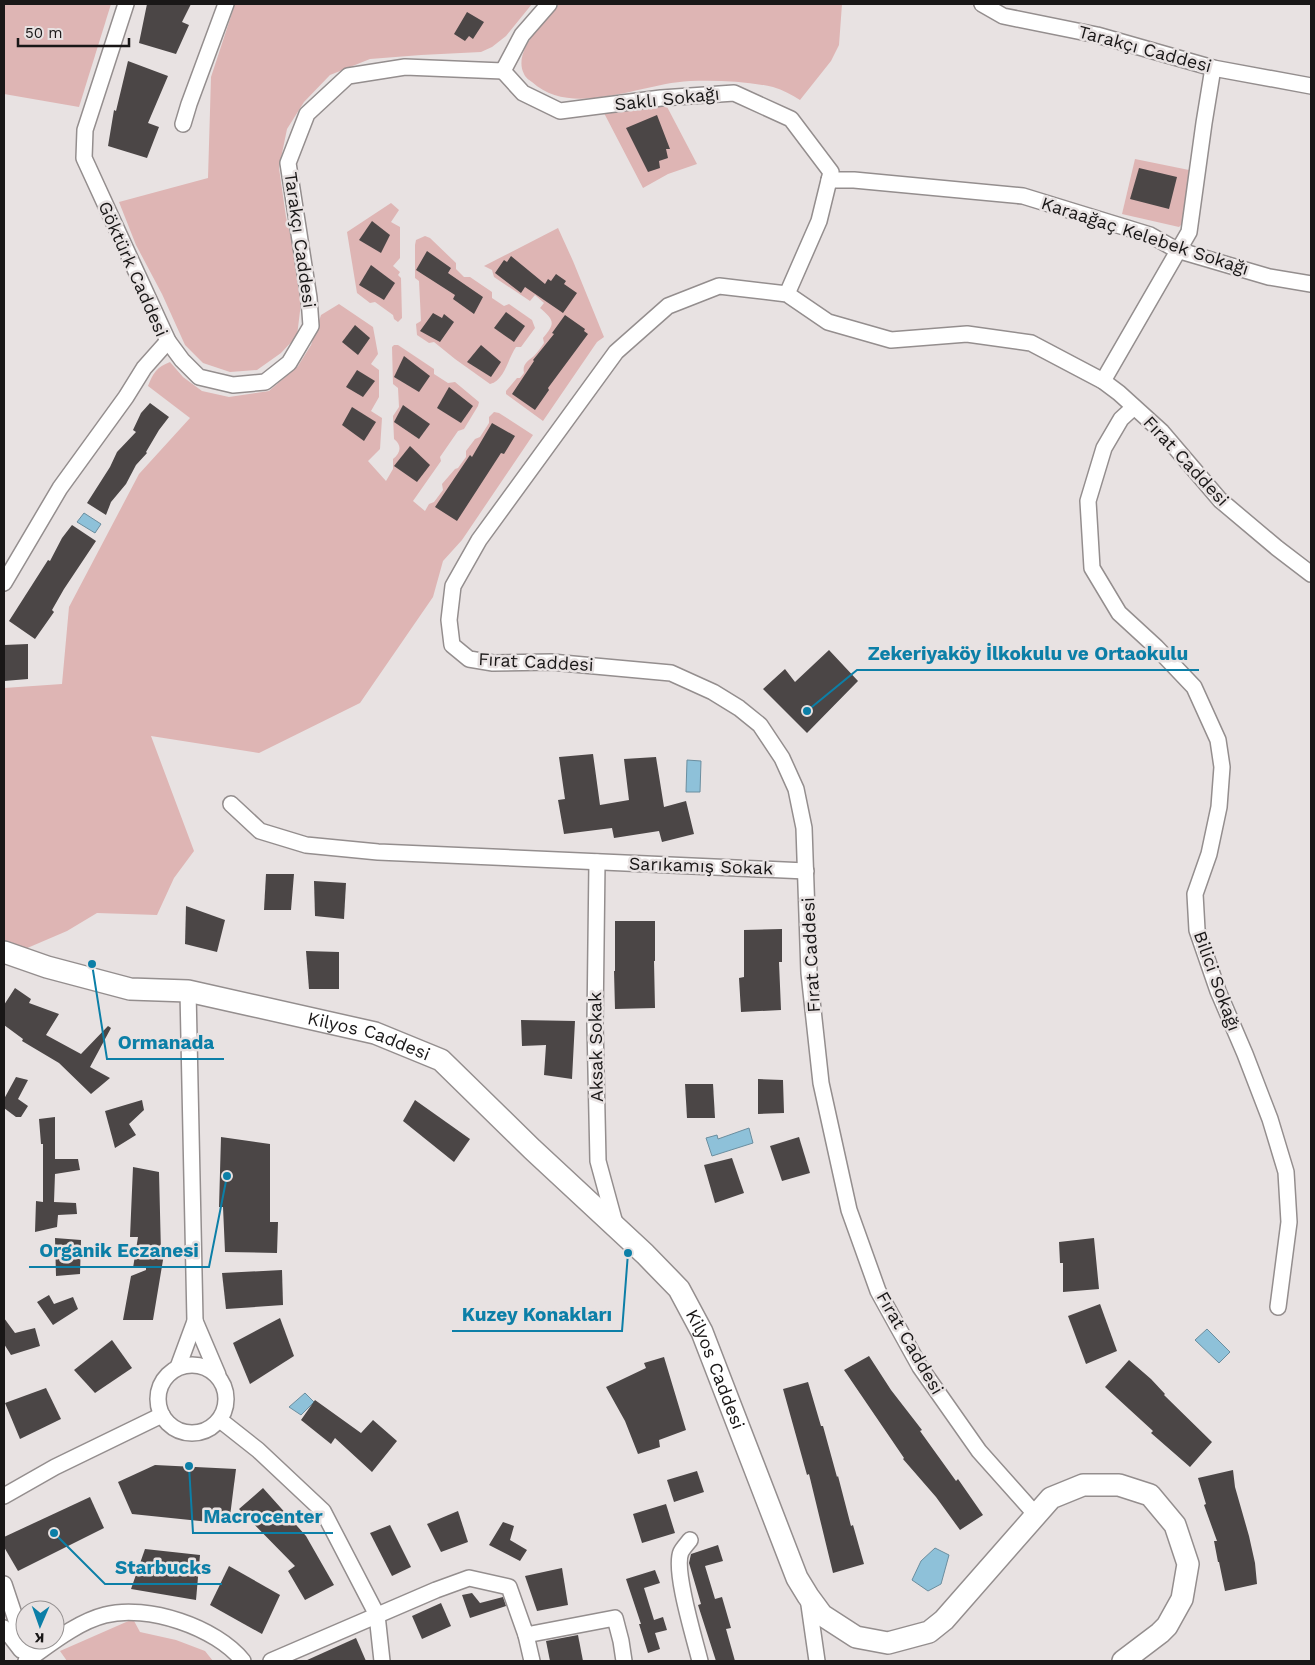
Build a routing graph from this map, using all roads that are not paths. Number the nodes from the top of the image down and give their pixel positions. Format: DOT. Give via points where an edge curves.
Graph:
graph roads {
  1 [pos="126,4"];
  2 [pos="226,4"];
  3 [pos="549,4"];
  4 [pos="982,4"];
  5 [pos="1213,68"];
  6 [pos="503,71"];
  7 [pos="1311,86"];
  8 [pos="183,124"];
  9 [pos="829,180"];
  10 [pos="1177,250"];
  11 [pos="1311,284"];
  12 [pos="787,294"];
  13 [pos="168,341"];
  14 [pos="1102,381"];
  15 [pos="1134,407"];
  16 [pos="1311,574"];
  17 [pos="4,583"];
  18 [pos="231,804"];
  19 [pos="597,862"];
  20 [pos="806,871"];
  21 [pos="4,952"];
  22 [pos="188,992"];
  23 [pos="616,1228"];
  24 [pos="1278,1307"];
  25 [pos="195,1321"];
  26 [pos="178,1367"];
  27 [pos="219,1377"];
  28 [pos="162,1415"];
  29 [pos="220,1420"];
  30 [pos="4,1496"];
  31 [pos="1036,1515"];
  32 [pos="690,1540"];
  33 [pos="4,1584"];
  34 [pos="808,1596"];
  35 [pos="377,1615"];
  36 [pos="4,1628"];
  37 [pos="526,1635"];
  38 [pos="36,1658"];
  39 [pos="243,1661"];
  40 [pos="271,1661"];
  41 [pos="382,1661"];
  42 [pos="532,1661"];
  43 [pos="624,1661"];
  44 [pos="700,1661"];
  45 [pos="816,1661"];
  46 [pos="1123,1661"];
  1 -- 13 [label="street, Göktürk Caddesi" via="85,130 84,158"];
  2 -- 8 [label="street"];
  3 -- 6 [label="street" via="522,35"];
  4 -- 5 [label="street, Tarakçı Caddesi" via="1003,16 1097,35"];
  5 -- 7 [label="street, Tarakçı Caddesi"];
  5 -- 10 [label="street" via="1188,232"];
  6 -- 9 [label="street, Saklı Sokağı" via="523,93 560,110 734,92 791,119 831,172"];
  6 -- 13 [label="street, Tarakçı Caddesi" via="405,67 348,76 307,114 288,163 311,326 290,363 265,382 233,385 199,376"];
  9 -- 10 [label="street, Karaağaç Kelebek Sokağı" via="1023,196 1150,235"];
  9 -- 12 [label="street" via="819,221"];
  10 -- 11 [label="street, Karaağaç Kelebek Sokağı" via="1270,278"];
  10 -- 14 [label="street"];
  12 -- 14 [label="street, Fırat Caddesi" via="828,322 892,340 968,334 1031,343"];
  12 -- 20 [label="street, Fırat Caddesi" via="719,286 668,306 616,352 479,540 453,586 449,620 452,645 469,659 493,663 551,662 671,673 714,692 739,708 760,725 782,758 796,788 804,828"];
  13 -- 17 [label="street, Göktürk Caddesi" via="144,368 60,488"];
  14 -- 15 [label="street, Fırat Caddesi"];
  15 -- 16 [label="street, Fırat Caddesi" via="1162,432 1220,500"];
  15 -- 24 [label="street, Bilici Sokağı" via="1121,419 1104,448 1088,501 1092,568 1119,613 1194,687 1218,740 1222,768 1219,807 1195,894 1196,930 1270,1119 1286,1172 1289,1222"];
  18 -- 19 [label="street, Sarıkamış Sokak" via="260,831 306,845 378,852"];
  19 -- 20 [label="street, Sarıkamış Sokak"];
  19 -- 23 [label="street, Aksak Sokak" via="595,1025 598,1161"];
  20 -- 31 [label="street, Fırat Caddesi" via="809,973 821,1083 849,1210 878,1291 920,1366 979,1451"];
  21 -- 22 [label="street, Kilyos Caddesi" via="46,968 130,989"];
  22 -- 23 [label="street, Kilyos Caddesi" via="375,1033 441,1060"];
  22 -- 25 [label="street"];
  23 -- 34 [label="street, Kilyos Caddesi" via="679,1288 702,1332 797,1578"];
  25 -- 26 [label="street"];
  25 -- 27 [label="street"];
  26 -- 27 [label="street" via="200,1365"];
  26 -- 28 [label="street" via="168,1374 158,1393"];
  27 -- 29 [label="street" via="227,1398"];
  28 -- 29 [label="street" via="168,1424 189,1433 211,1428"];
  28 -- 30 [label="street" via="55,1467"];
  29 -- 35 [label="street" via="258,1450 322,1511"];
  31 -- 34 [label="street, Kilyos Caddesi" via="944,1620 929,1632 888,1643 856,1637 822,1615"];
  31 -- 46 [label="street, Kilyos Caddesi" via="1051,1498 1083,1485 1119,1485 1150,1495 1175,1525 1188,1564 1182,1599 1167,1626"];
  32 -- 44 [label="street" via="678,1563"];
  33 -- 38 [label="street"];
  34 -- 45 [label="street"];
  35 -- 37 [label="street" via="468,1578 509,1587"];
  35 -- 40 [label="street"];
  35 -- 41 [label="street"];
  36 -- 38 [label="street"];
  37 -- 42 [label="street"];
  37 -- 43 [label="street" via="615,1618"];
  38 -- 39 [label="street" via="85,1622 126,1612 169,1618 196,1628"];
}
